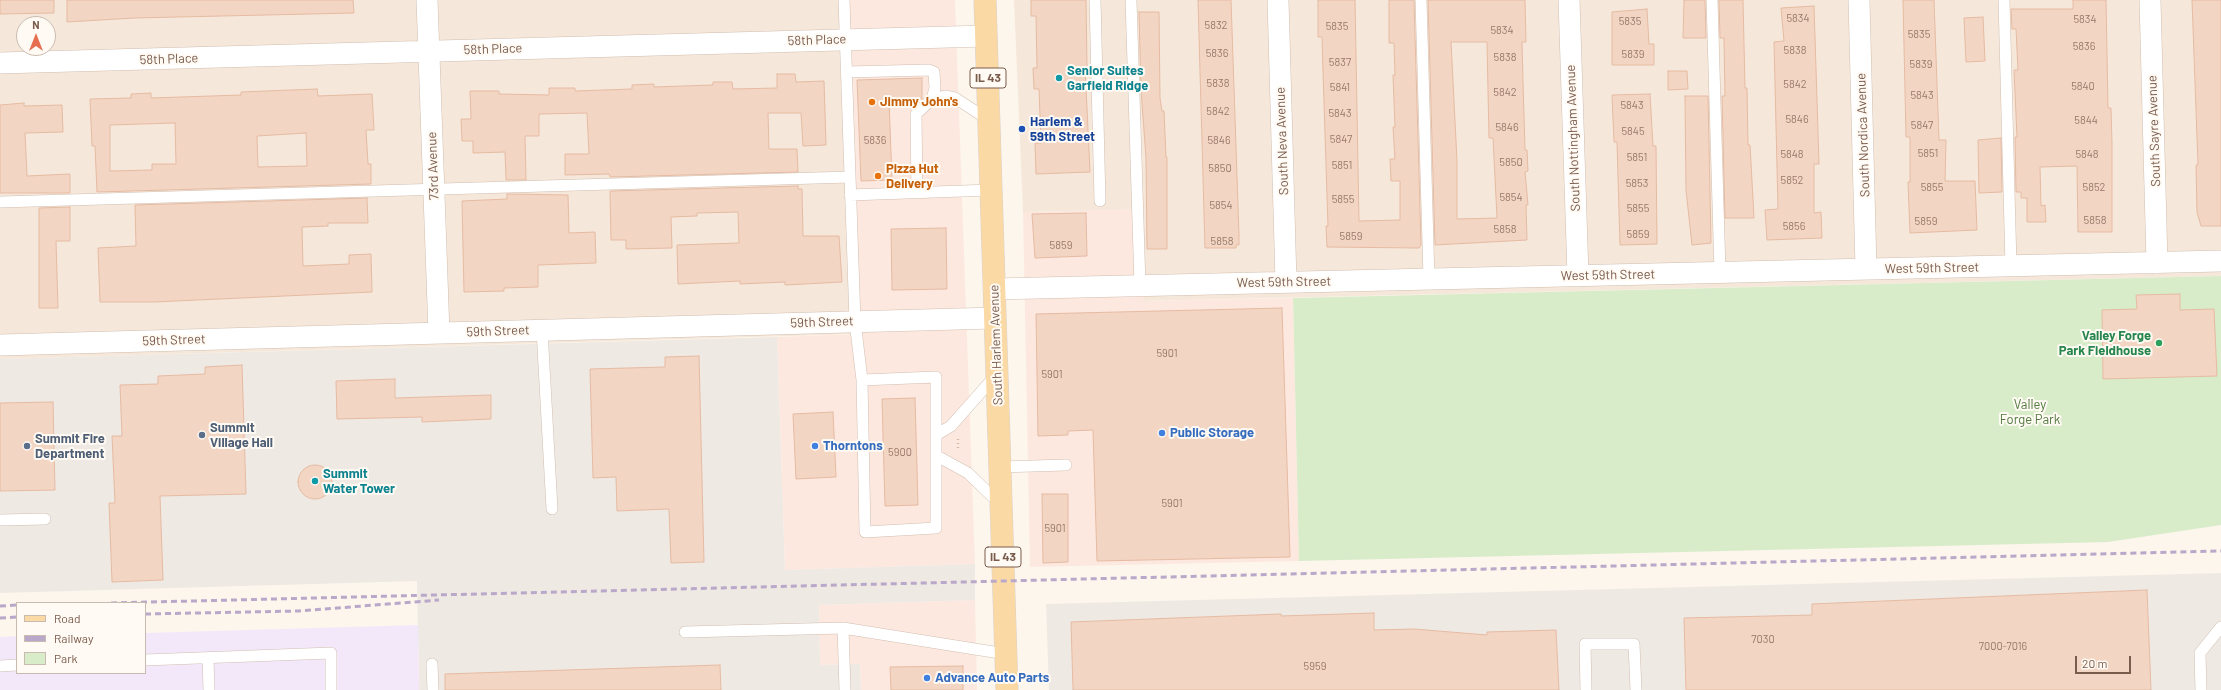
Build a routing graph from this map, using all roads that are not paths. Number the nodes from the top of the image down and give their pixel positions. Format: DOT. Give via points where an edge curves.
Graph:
graph roads {
  1 [pos="427,0"];
  2 [pos="844,0"];
  3 [pos="985,0"];
  4 [pos="1096,0"];
  5 [pos="1131,0"];
  6 [pos="1278,0"];
  7 [pos="1421,0"];
  8 [pos="1569,0"];
  9 [pos="1712,0"];
  10 [pos="1859,0"];
  11 [pos="2004,0"];
  12 [pos="2150,0"];
  13 [pos="986,36"];
  14 [pos="846,40"];
  15 [pos="429,51"];
  16 [pos="0,63"];
  17 [pos="846,72"];
  18 [pos="932,99"];
  19 [pos="989,120"];
  20 [pos="850,177"];
  21 [pos="434,189"];
  22 [pos="991,190"];
  23 [pos="917,193"];
  24 [pos="850,195"];
  25 [pos="1100,201"];
  26 [pos="0,202"];
  27 [pos="2221,261"];
  28 [pos="2157,263"];
  29 [pos="2011,266"];
  30 [pos="1866,269"];
  31 [pos="1720,272"];
  32 [pos="1578,276"];
  33 [pos="1429,279"];
  34 [pos="1286,282"];
  35 [pos="1140,285"];
  36 [pos="994,288"];
  37 [pos="995,318"];
  38 [pos="854,321"];
  39 [pos="542,330"];
  40 [pos="439,333"];
  41 [pos="0,345"];
  42 [pos="997,373"];
  43 [pos="862,380"];
  44 [pos="936,435"];
  45 [pos="937,456"];
  46 [pos="1066,465"];
  47 [pos="1000,467"];
  48 [pos="1002,506"];
  49 [pos="552,509"];
  50 [pos="44,519"];
  51 [pos="0,520"];
  52 [pos="2221,627"];
  53 [pos="842,628"];
  54 [pos="685,632"];
  55 [pos="1006,654"];
  56 [pos="208,658"];
  57 [pos="146,660"];
  58 [pos="432,664"];
  59 [pos="16,665"];
  60 [pos="0,666"];
  61 [pos="209,690"];
  62 [pos="331,690"];
  63 [pos="433,690"];
  64 [pos="845,690"];
  65 [pos="1007,690"];
  66 [pos="1586,690"];
  67 [pos="1636,690"];
  68 [pos="2201,690"];
  1 -- 15 [label="street, 73rd Avenue"];
  2 -- 14 [label="lane"];
  3 -- 13 [label="main road, South Harlem Avenue / IL 43"];
  4 -- 25 [label="lane"];
  5 -- 35 [label="lane"];
  6 -- 34 [label="street, South Neva Avenue"];
  7 -- 33 [label="lane"];
  8 -- 32 [label="street, South Nottingham Avenue"];
  9 -- 31 [label="lane"];
  10 -- 30 [label="street, South Nordica Avenue"];
  11 -- 29 [label="lane"];
  12 -- 28 [label="street, South Sayre Avenue"];
  13 -- 14 [label="street, 58th Place"];
  13 -- 19 [label="main road, South Harlem Avenue / IL 43"];
  14 -- 15 [label="street, 58th Place"];
  14 -- 17 [label="lane"];
  15 -- 16 [label="street, 58th Place"];
  15 -- 21 [label="street, 73rd Avenue"];
  17 -- 18 [label="lane" via="929,70 934,72 935,88"];
  17 -- 20 [label="lane"];
  18 -- 19 [label="lane" via="945,96 955,98"];
  18 -- 23 [label="lane" via="916,114"];
  19 -- 22 [label="main road, South Harlem Avenue / IL 43"];
  20 -- 21 [label="lane"];
  20 -- 24 [label="lane"];
  21 -- 26 [label="lane"];
  21 -- 40 [label="street, 73rd Avenue"];
  22 -- 23 [label="lane"];
  22 -- 36 [label="main road, South Harlem Avenue / IL 43"];
  23 -- 24 [label="lane"];
  24 -- 38 [label="lane"];
  27 -- 28 [label="street, West 59th Street"];
  28 -- 29 [label="street, West 59th Street"];
  29 -- 30 [label="street, West 59th Street"];
  30 -- 31 [label="street, West 59th Street"];
  31 -- 32 [label="street, West 59th Street"];
  32 -- 33 [label="street, West 59th Street"];
  33 -- 34 [label="street, West 59th Street"];
  34 -- 35 [label="street, West 59th Street"];
  35 -- 36 [label="street, West 59th Street"];
  36 -- 37 [label="main road, South Harlem Avenue / IL 43"];
  37 -- 38 [label="street, 59th Street"];
  37 -- 42 [label="main road, South Harlem Avenue / IL 43"];
  38 -- 39 [label="street, 59th Street"];
  38 -- 43 [label="lane"];
  39 -- 40 [label="street, 59th Street"];
  39 -- 49 [label="lane"];
  40 -- 41 [label="street, 59th Street"];
  42 -- 44 [label="lane" via="951,426"];
  42 -- 47 [label="main road, South Harlem Avenue / IL 43"];
  43 -- 44 [label="lane" via="936,378"];
  43 -- 45 [label="lane" via="865,532 936,528"];
  44 -- 45 [label="lane"];
  45 -- 48 [label="lane" via="968,474"];
  46 -- 47 [label="lane"];
  47 -- 48 [label="main road, South Harlem Avenue / IL 43"];
  48 -- 55 [label="main road, South Harlem Avenue / IL 43"];
  50 -- 51 [label="lane"];
  52 -- 68 [label="lane" via="2200,654"];
  53 -- 54 [label="lane"];
  53 -- 55 [label="lane"];
  53 -- 64 [label="lane"];
  55 -- 65 [label="main road, South Harlem Avenue / IL 43"];
  56 -- 57 [label="lane"];
  56 -- 61 [label="lane"];
  56 -- 62 [label="lane" via="331,653"];
  58 -- 63 [label="lane"];
  59 -- 60 [label="lane"];
  66 -- 67 [label="lane" via="1585,644 1634,644"];
}
